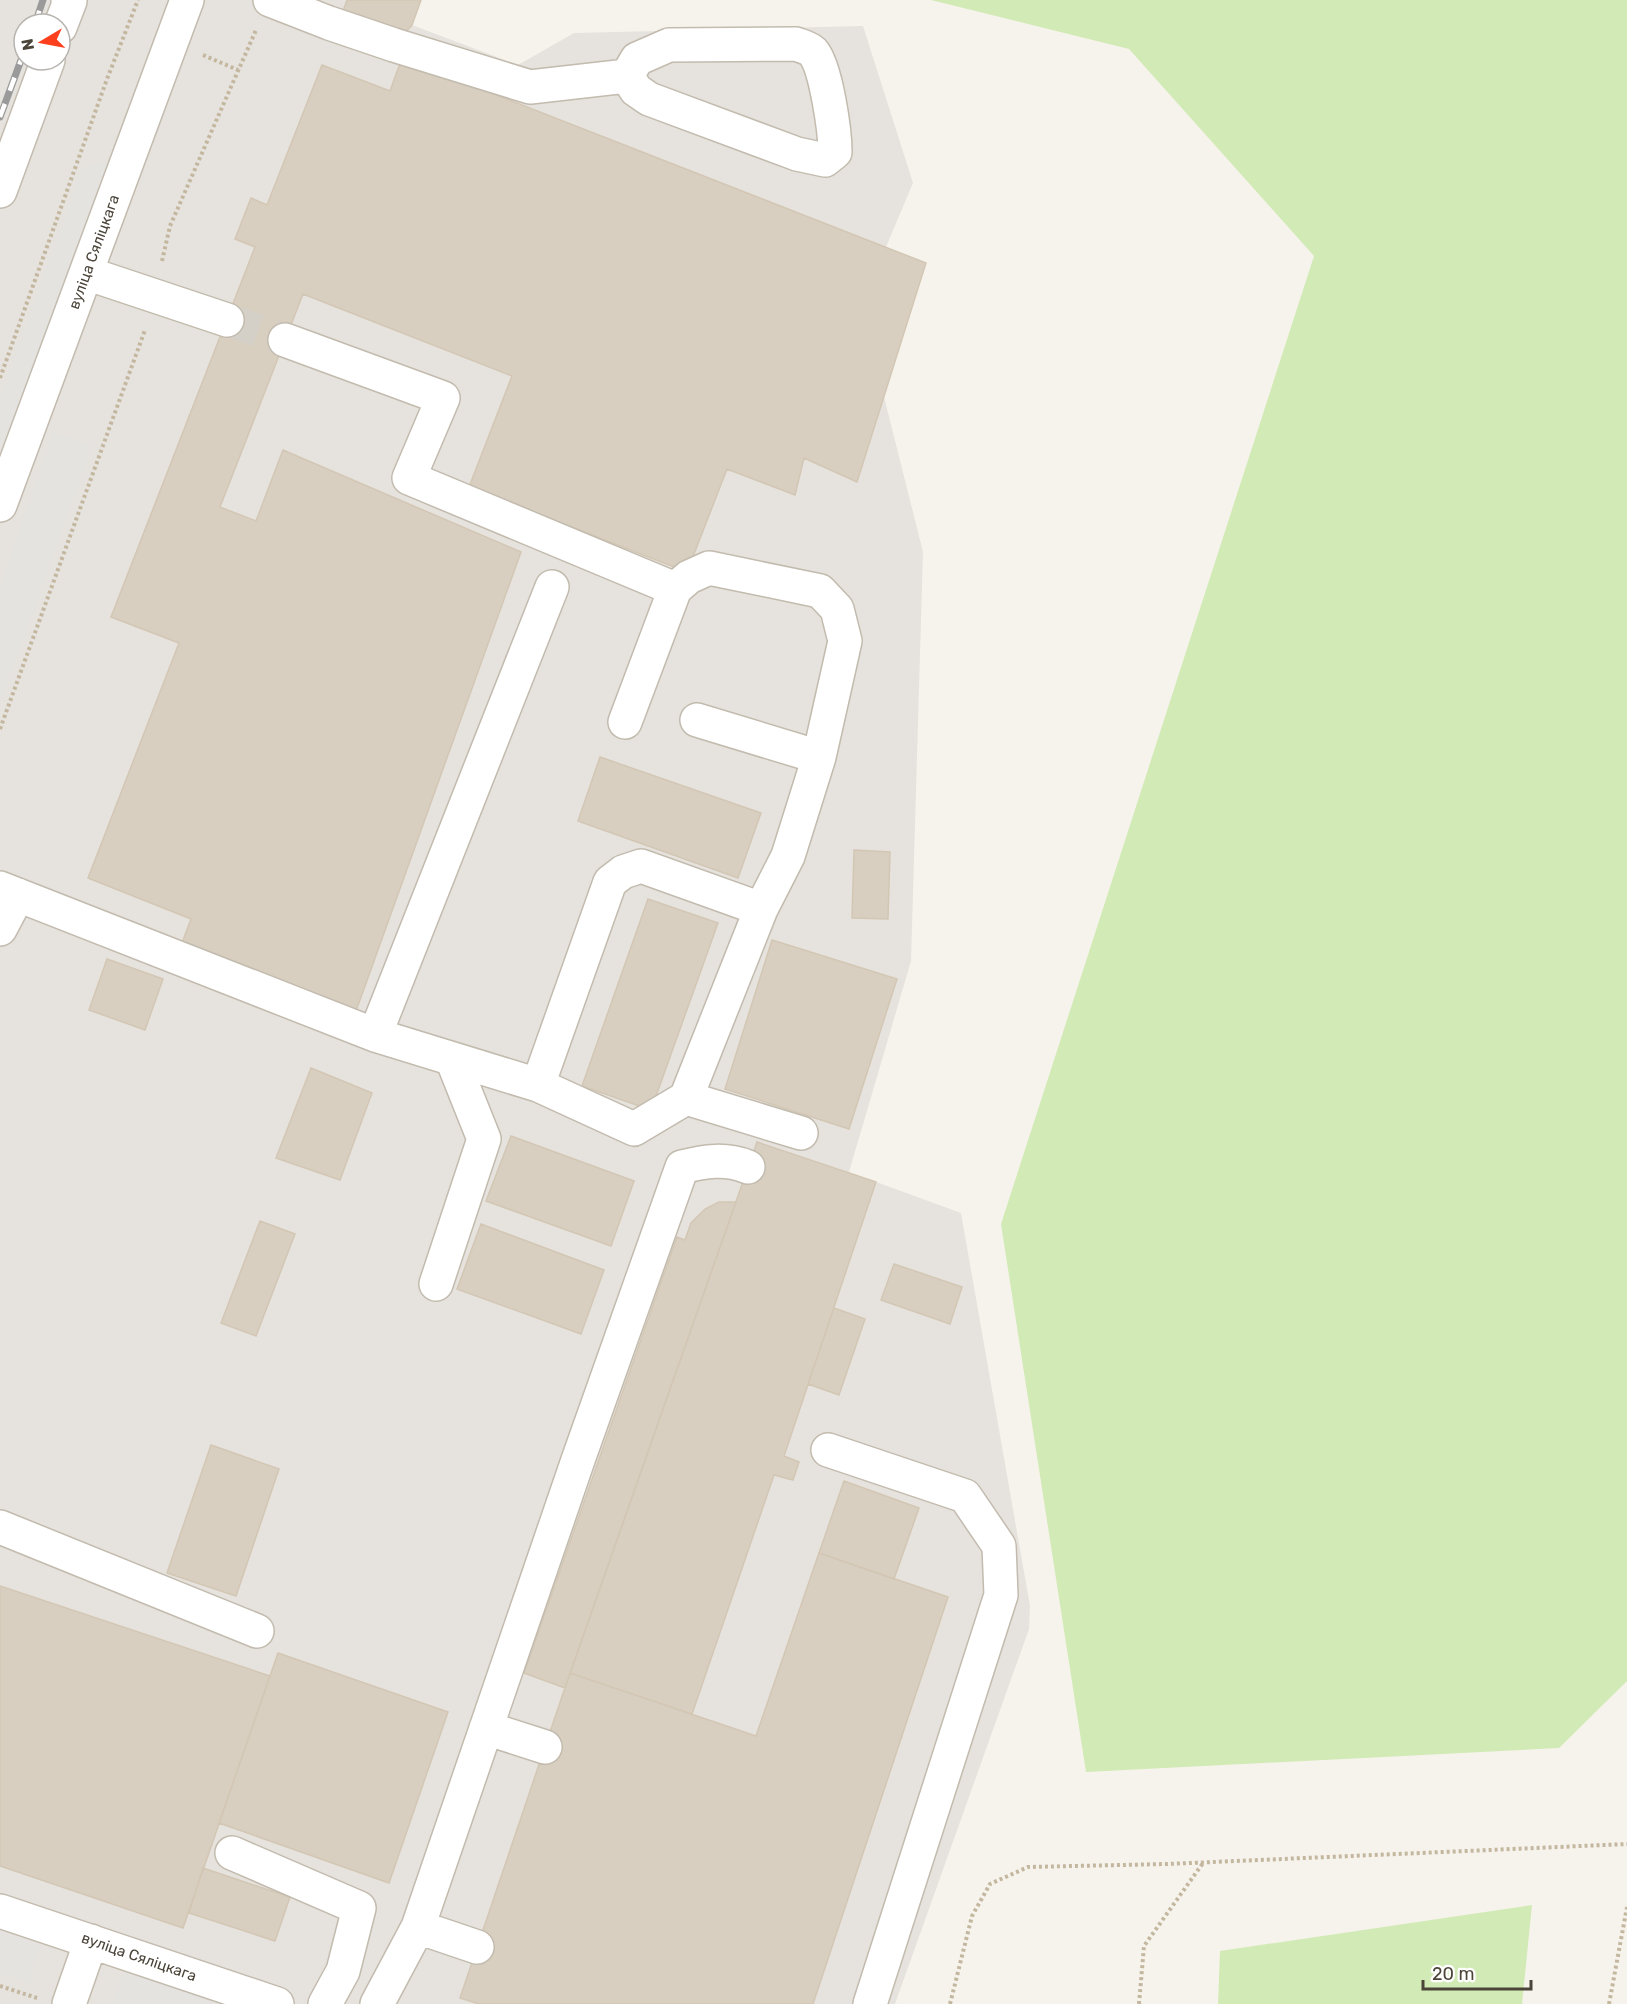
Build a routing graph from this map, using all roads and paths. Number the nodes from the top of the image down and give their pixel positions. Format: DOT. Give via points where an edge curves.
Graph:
graph roads {
  1 [pos="138,0"];
  2 [pos="187,0"];
  3 [pos="265,10"];
  4 [pos="44,72"];
  5 [pos="627,76"];
  6 [pos="0,191"];
  7 [pos="86,273"];
  8 [pos="155,296"];
  9 [pos="227,320"];
  10 [pos="285,340"];
  11 [pos="0,378"];
  12 [pos="0,505"];
  13 [pos="552,587"];
  14 [pos="675,589"];
  15 [pos="697,720"];
  16 [pos="625,722"];
  17 [pos="0,729"];
  18 [pos="819,757"];
  19 [pos="9,891"];
  20 [pos="761,909"];
  21 [pos="0,929"];
  22 [pos="375,1035"];
  23 [pos="452,1059"];
  24 [pos="538,1085"];
  25 [pos="686,1098"];
  26 [pos="801,1133"];
  27 [pos="748,1167"];
  28 [pos="436,1284"];
  29 [pos="828,1450"];
  30 [pos="0,1527"];
  31 [pos="257,1631"];
  32 [pos="486,1728"];
  33 [pos="545,1747"];
  34 [pos="1627,1844"];
  35 [pos="232,1853"];
  36 [pos="1203,1863"];
  37 [pos="1627,1907"];
  38 [pos="0,1911"];
  39 [pos="418,1927"];
  40 [pos="92,1941"];
  41 [pos="477,1947"];
  42 [pos="0,1986"];
  43 [pos="56,2002"];
  44 [pos="277,2004"];
  45 [pos="325,2004"];
  46 [pos="377,2004"];
  47 [pos="870,2004"];
  48 [pos="950,2004"];
  49 [pos="1139,2004"];
  50 [pos="1609,2004"];
  1 -- 11 [label="path"];
  2 -- 7 [label="street, вуліца Сяліцкага"];
  3 -- 5 [label="street" via="329,23 530,87"];
  3 -- 8 [label="path" via="170,226"];
  4 -- 6 [label="street"];
  5 -- 5 [label="street" via="637,59 669,45 796,44 812,51 820,65 836,152 825,160 797,154 649,99 636,90"];
  7 -- 8 [label="street"];
  7 -- 12 [label="street, вуліца Сяліцкага"];
  8 -- 9 [label="street"];
  8 -- 17 [label="path"];
  10 -- 14 [label="street" via="443,398 409,478"];
  13 -- 22 [label="street"];
  14 -- 16 [label="street"];
  14 -- 18 [label="street" via="709,568 820,591 837,609 845,641"];
  15 -- 18 [label="street"];
  18 -- 20 [label="street" via="788,856"];
  19 -- 21 [label="street"];
  19 -- 22 [label="street"];
  20 -- 24 [label="street" via="641,866 610,882"];
  20 -- 25 [label="street"];
  22 -- 23 [label="street"];
  23 -- 24 [label="street"];
  23 -- 28 [label="street" via="484,1139"];
  24 -- 25 [label="street" via="634,1130"];
  25 -- 26 [label="street"];
  27 -- 32 [label="street" via="735,1162 704,1161 682,1167"];
  29 -- 47 [label="street" via="965,1496 999,1546 1001,1595"];
  30 -- 31 [label="street"];
  32 -- 33 [label="street"];
  32 -- 39 [label="street"];
  34 -- 36 [label="path"];
  35 -- 45 [label="street" via="358,1908 343,1971"];
  36 -- 48 [label="path" via="1028,1867 990,1884 972,1916"];
  36 -- 49 [label="path" via="1144,1946"];
  37 -- 50 [label="path"];
  38 -- 40 [label="street, вуліца Сяліцкага"];
  39 -- 41 [label="street"];
  39 -- 46 [label="street"];
  40 -- 43 [label="street"];
  40 -- 44 [label="street, вуліца Сяліцкага"];
  42 -- 43 [label="path"];
}
